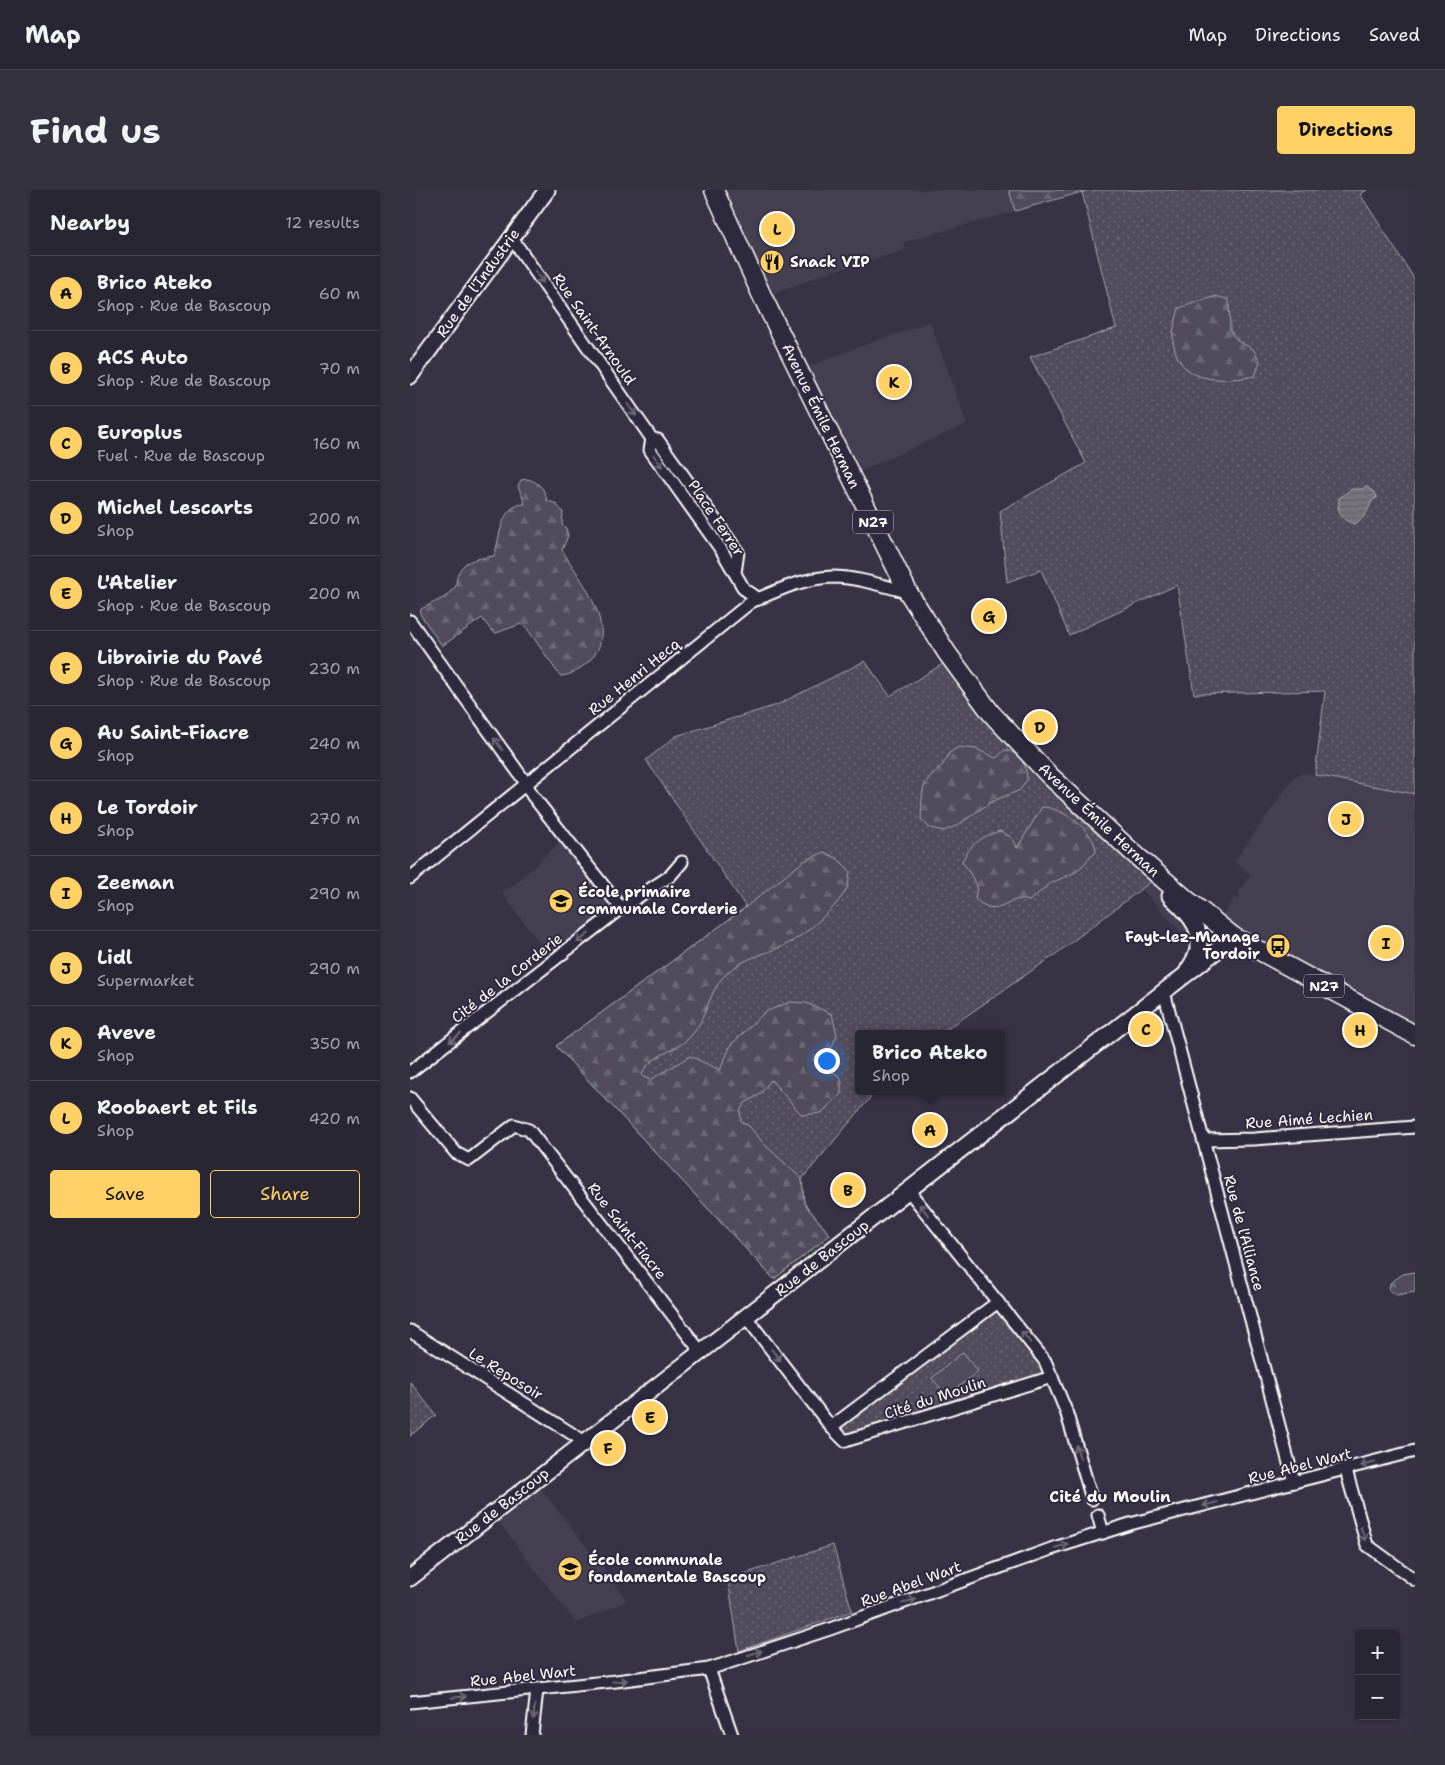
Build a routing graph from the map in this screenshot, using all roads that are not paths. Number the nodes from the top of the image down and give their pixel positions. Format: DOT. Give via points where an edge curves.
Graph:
graph roads {
  1 [pos="547,190"];
  2 [pos="714,190"];
  3 [pos="511,237"];
  4 [pos="410,376"];
  5 [pos="652,439"];
  6 [pos="744,588"];
  7 [pos="908,592"];
  8 [pos="759,599"];
  9 [pos="744,608"];
  10 [pos="410,621"];
  11 [pos="526,783"];
  12 [pos="1092,814"];
  13 [pos="682,862"];
  14 [pos="410,878"];
  15 [pos="622,908"];
  16 [pos="1234,937"];
  17 [pos="1184,976"];
  18 [pos="1164,992"];
  19 [pos="1415,1035"];
  20 [pos="410,1072"];
  21 [pos="410,1098"];
  22 [pos="1415,1127"];
  23 [pos="1204,1140"];
  24 [pos="908,1190"];
  25 [pos="998,1302"];
  26 [pos="746,1317"];
  27 [pos="410,1331"];
  28 [pos="701,1352"];
  29 [pos="1052,1377"];
  30 [pos="831,1427"];
  31 [pos="585,1442"];
  32 [pos="1415,1451"];
  33 [pos="1346,1470"];
  34 [pos="1294,1482"];
  35 [pos="1092,1499"];
  36 [pos="1098,1515"];
  37 [pos="1103,1532"];
  38 [pos="410,1578"];
  39 [pos="1415,1580"];
  40 [pos="708,1669"];
  41 [pos="537,1690"];
  42 [pos="410,1702"];
  43 [pos="532,1735"];
  44 [pos="732,1735"];
  1 -- 3 [label="main road, Rue de l'Industrie"];
  2 -- 7 [label="main road, Avenue Émile Herman / N27" via="763,298"];
  3 -- 4 [label="main road, Rue de l'Industrie"];
  3 -- 5 [label="street, Rue Saint-Arnould, one-way"];
  5 -- 6 [label="street, Place Ferrer" via="658,440 738,552 735,573"];
  6 -- 8 [label="street"];
  6 -- 9 [label="street"];
  7 -- 8 [label="street, Rue Henri Hecq" via="832,577 796,584"];
  7 -- 12 [label="main road, Avenue Émile Herman / N27" via="991,713 1049,775"];
  8 -- 9 [label="street, Rue Henri Hecq"];
  9 -- 11 [label="street, Rue Henri Hecq"];
  11 -- 10 [label="street, one-way"];
  11 -- 14 [label="street, Rue Henri Hecq"];
  11 -- 15 [label="street" via="532,795"];
  12 -- 16 [label="main road, Avenue Émile Herman / N27" via="1186,900"];
  12 -- 17 [label="main road" via="1115,846 1195,921 1199,944"];
  13 -- 15 [label="street, Cité de la Corderie" via="670,876"];
  15 -- 20 [label="street, Cité de la Corderie, one-way"];
  16 -- 17 [label="main road, Rue de Bascoup"];
  16 -- 19 [label="main road, Avenue Émile Herman / N27"];
  17 -- 18 [label="main road, Rue de Bascoup"];
  18 -- 23 [label="street, Rue de l'Alliance"];
  18 -- 24 [label="main road, Rue de Bascoup"];
  21 -- 28 [label="street, Rue Saint-Fiacre" via="456,1153 469,1160 514,1125 528,1130"];
  22 -- 23 [label="street, Rue Aimé Lechien"];
  23 -- 34 [label="street, Rue de l'Alliance"];
  25 -- 24 [label="street, one-way"];
  24 -- 26 [label="main road, Rue de Bascoup"];
  29 -- 25 [label="street, one-way" via="1045,1361"];
  25 -- 30 [label="street, Cité du Moulin"];
  26 -- 28 [label="main road, Rue de Bascoup"];
  26 -- 30 [label="street, Cité du Moulin, one-way"];
  27 -- 31 [label="street, Le Reposoir"];
  28 -- 31 [label="main road, Rue de Bascoup"];
  29 -- 30 [label="street, Cité du Moulin" via="852,1440 845,1441"];
  35 -- 29 [label="street, one-way" via="1066,1411"];
  31 -- 38 [label="main road, Rue de Bascoup"];
  32 -- 33 [label="street, Rue Abel Wart, one-way"];
  33 -- 34 [label="street, Rue Abel Wart"];
  33 -- 39 [label="street, one-way" via="1368,1545"];
  34 -- 37 [label="street, Rue Abel Wart, one-way"];
  36 -- 37 [label="street"];
  40 -- 37 [label="street, Rue Abel Wart, one-way"];
  41 -- 40 [label="street, Rue Abel Wart, one-way"];
  40 -- 44 [label="street"];
  42 -- 41 [label="street, Rue Abel Wart, one-way"];
  41 -- 43 [label="street, one-way"];
}
